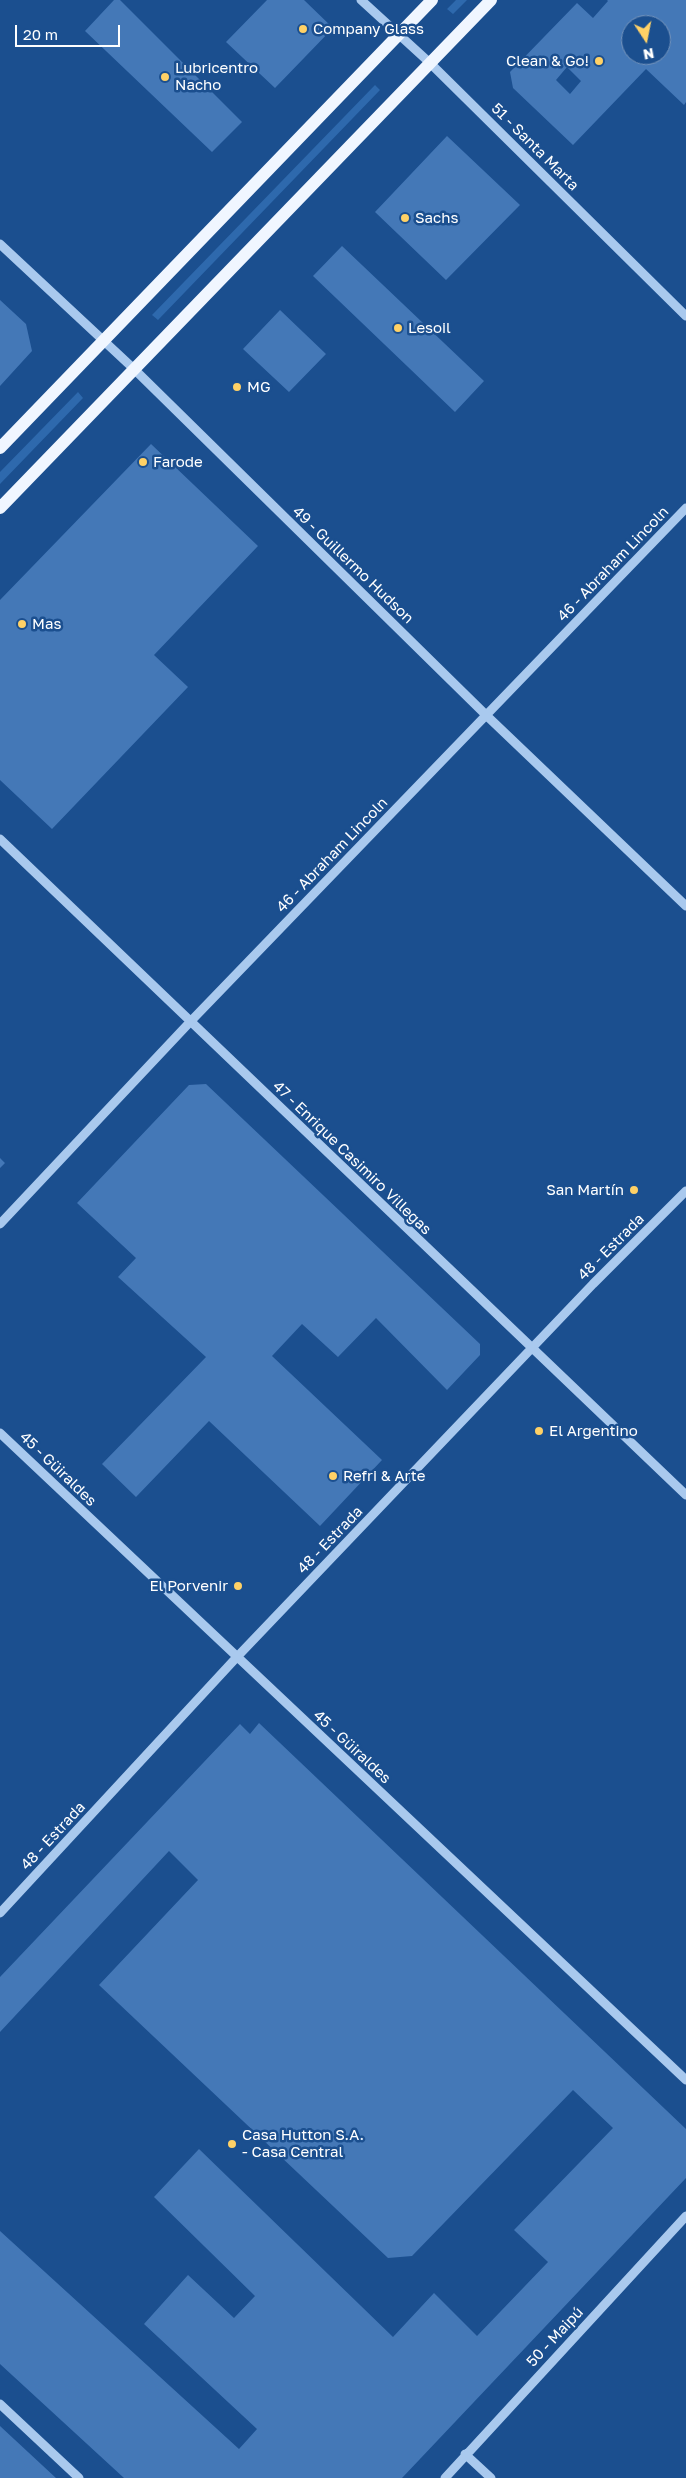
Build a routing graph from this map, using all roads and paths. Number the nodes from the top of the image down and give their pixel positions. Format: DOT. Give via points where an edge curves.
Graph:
graph roads {
  1 [pos="361,0"];
  2 [pos="432,0"];
  3 [pos="491,0"];
  4 [pos="399,35"];
  5 [pos="430,63"];
  6 [pos="0,244"];
  7 [pos="686,316"];
  8 [pos="103,341"];
  9 [pos="134,369"];
  10 [pos="0,448"];
  11 [pos="0,508"];
  12 [pos="686,508"];
  13 [pos="487,716"];
  14 [pos="0,839"];
  15 [pos="686,906"];
  16 [pos="190,1022"];
  17 [pos="686,1191"];
  18 [pos="0,1224"];
  19 [pos="532,1350"];
  20 [pos="0,1433"];
  21 [pos="686,1495"];
  22 [pos="236,1658"];
  23 [pos="0,1913"];
  24 [pos="686,2080"];
  25 [pos="686,2216"];
  26 [pos="0,2404"];
  27 [pos="465,2454"];
  28 [pos="79,2478"];
  29 [pos="444,2478"];
  30 [pos="490,2478"];
  1 -- 4 [label="street, 51 - Santa Marta"];
  2 -- 4 [label="main road"];
  3 -- 5 [label="main road"];
  4 -- 5 [label="street, 51 - Santa Marta"];
  4 -- 8 [label="main road"];
  5 -- 7 [label="street, 51 - Santa Marta"];
  5 -- 9 [label="main road"];
  6 -- 8 [label="street, 49 - Guillermo Hudson"];
  8 -- 9 [label="street, 49 - Guillermo Hudson"];
  8 -- 10 [label="main road"];
  9 -- 11 [label="main road"];
  9 -- 13 [label="street, 49 - Guillermo Hudson"];
  12 -- 13 [label="street, 46 - Abraham Lincoln"];
  13 -- 15 [label="street, 49 - Guillermo Hudson"];
  13 -- 16 [label="street, 46 - Abraham Lincoln"];
  14 -- 16 [label="street, 47 - Enrique Casimiro Villegas"];
  16 -- 18 [label="street, 46 - Abraham Lincoln"];
  16 -- 19 [label="street, 47 - Enrique Casimiro Villegas"];
  17 -- 19 [label="street, 48 - Estrada"];
  19 -- 21 [label="street, 47 - Enrique Casimiro Villegas"];
  19 -- 22 [label="street, 48 - Estrada"];
  20 -- 22 [label="street, 45 - Güiraldes"];
  22 -- 23 [label="street, 48 - Estrada"];
  22 -- 24 [label="street, 45 - Güiraldes"];
  25 -- 27 [label="street, 50 - Maipú"];
  26 -- 28 [label="street"];
  27 -- 29 [label="street, 50 - Maipú"];
  27 -- 30 [label="street"];
}
